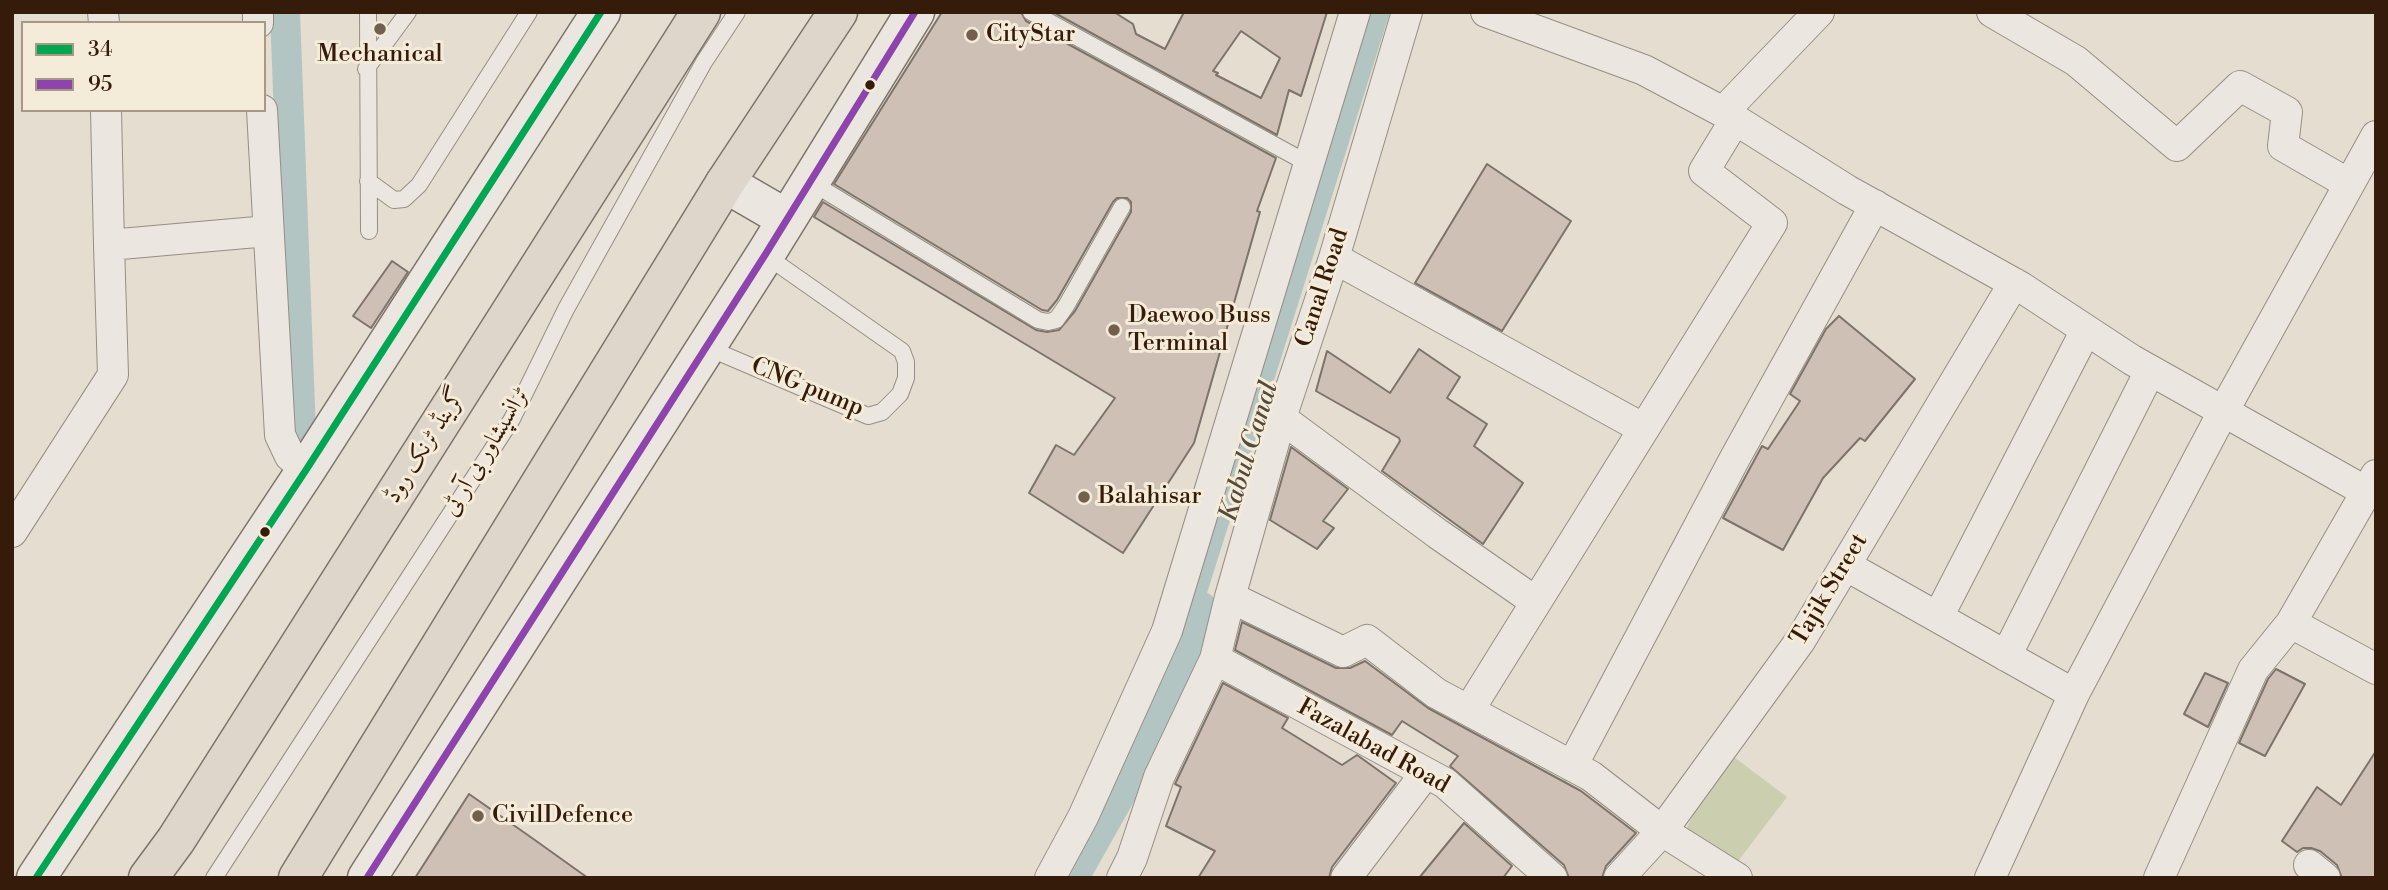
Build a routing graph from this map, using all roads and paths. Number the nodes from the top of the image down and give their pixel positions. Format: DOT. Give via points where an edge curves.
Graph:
graph roads {
  1 [pos="368,12"];
  2 [pos="408,12"];
  3 [pos="529,12"];
  4 [pos="601,12"];
  5 [pos="701,12"];
  6 [pos="737,12"];
  7 [pos="838,12"];
  8 [pos="915,12"];
  9 [pos="1031,12"];
  10 [pos="1355,12"];
  11 [pos="1407,12"];
  12 [pos="1486,12"];
  13 [pos="1819,12"];
  14 [pos="1993,12"];
  15 [pos="366,69"];
  16 [pos="106,112"];
  17 [pos="262,112"];
  18 [pos="1729,116"];
  19 [pos="2376,136"];
  20 [pos="1309,164"];
  21 [pos="369,181"];
  22 [pos="809,181"];
  23 [pos="725,183"];
  24 [pos="2349,184"];
  25 [pos="1875,205"];
  26 [pos="1122,207"];
  27 [pos="787,219"];
  28 [pos="268,231"];
  29 [pos="369,231"];
  30 [pos="109,244"];
  31 [pos="765,255"];
  32 [pos="1334,258"];
  33 [pos="2014,284"];
  34 [pos="2086,330"];
  35 [pos="706,347"];
  36 [pos="2150,371"];
  37 [pos="2223,412"];
  38 [pos="1281,418"];
  39 [pos="1644,429"];
  40 [pos="306,470"];
  41 [pos="2371,483"];
  42 [pos="12,532"];
  43 [pos="1845,565"];
  44 [pos="1230,597"];
  45 [pos="1536,602"];
  46 [pos="1938,617"];
  47 [pos="2291,623"];
  48 [pos="2006,656"];
  49 [pos="1215,659"];
  50 [pos="2376,670"];
  51 [pos="2074,694"];
  52 [pos="1469,710"];
  53 [pos="1572,766"];
  54 [pos="1425,774"];
  55 [pos="1662,831"];
  56 [pos="176,840"];
  57 [pos="36,878"];
  58 [pos="148,878"];
  59 [pos="158,878"];
  60 [pos="214,878"];
  61 [pos="298,878"];
  62 [pos="367,878"];
  63 [pos="1051,878"];
  64 [pos="1122,878"];
  65 [pos="1346,878"];
  66 [pos="1552,878"];
  67 [pos="1619,878"];
  68 [pos="1737,878"];
  69 [pos="1990,878"];
  70 [pos="2159,878"];
  1 -- 15 [label="lane"];
  2 -- 15 [label="lane"];
  3 -- 21 [label="lane" via="419,186 404,200 394,200"];
  4 -- 40 [label="street"];
  5 -- 56 [label="highway, گرینڈ ٹرنک روڈ"];
  6 -- 60 [label="lane, ٹرانسپشاور بی آر ٹی" via="704,62 566,309 512,419"];
  7 -- 23 [label="highway"];
  8 -- 22 [label="street"];
  9 -- 20 [label="lane"];
  10 -- 20 [label="street"];
  11 -- 32 [label="street, Canal Road"];
  12 -- 18 [label="street" via="1644,70"];
  13 -- 18 [label="street"];
  14 -- 24 [label="street" via="2076,61 2177,146 2240,86 2287,112 2283,146"];
  15 -- 21 [label="lane"];
  16 -- 30 [label="street"];
  17 -- 28 [label="street"];
  18 -- 25 [label="street"];
  18 -- 39 [label="street" via="1704,171 1772,223"];
  19 -- 24 [label="street"];
  20 -- 63 [label="street" via="1167,631"];
  21 -- 29 [label="lane"];
  22 -- 26 [label="lane" via="1048,322 1056,320 1066,306"];
  22 -- 27 [label="street"];
  23 -- 27 [label="street"];
  23 -- 61 [label="highway"];
  24 -- 37 [label="street"];
  25 -- 33 [label="street"];
  25 -- 53 [label="street"];
  27 -- 31 [label="street"];
  28 -- 30 [label="street"];
  28 -- 40 [label="street" via="280,435 290,456"];
  30 -- 42 [label="street" via="113,375"];
  31 -- 35 [label="street"];
  31 -- 35 [label="lane, CNG pump" via="902,351 906,378 900,394 882,412 868,416"];
  32 -- 38 [label="street, Canal Road"];
  32 -- 39 [label="street"];
  33 -- 34 [label="street"];
  33 -- 43 [label="street, Tajik Street"];
  34 -- 36 [label="street"];
  34 -- 46 [label="street"];
  35 -- 62 [label="street"];
  36 -- 37 [label="street"];
  36 -- 48 [label="street"];
  37 -- 41 [label="street"];
  37 -- 51 [label="street"];
  38 -- 44 [label="street, Canal Road"];
  38 -- 45 [label="street"];
  39 -- 45 [label="street"];
  40 -- 57 [label="street"];
  41 -- 47 [label="street"];
  43 -- 46 [label="street"];
  43 -- 55 [label="street, Tajik Street" via="1800,641"];
  44 -- 49 [label="street, Canal Road"];
  44 -- 52 [label="street" via="1343,652 1367,640 1436,693"];
  45 -- 52 [label="street"];
  46 -- 48 [label="street"];
  47 -- 50 [label="street"];
  47 -- 70 [label="street" via="2253,670"];
  48 -- 51 [label="street"];
  49 -- 54 [label="street, Fazalabad Road"];
  49 -- 64 [label="street, Canal Road" via="1159,777"];
  51 -- 69 [label="street"];
  52 -- 53 [label="street"];
  53 -- 55 [label="street"];
  54 -- 65 [label="street"];
  54 -- 66 [label="street, Fazalabad Road" via="1445,783"];
  55 -- 67 [label="street, Tajik Street"];
  55 -- 68 [label="street"];
  56 -- 58 [label="highway, گرینڈ ٹرنک روڈ"];
  56 -- 59 [label="highway"];
}
